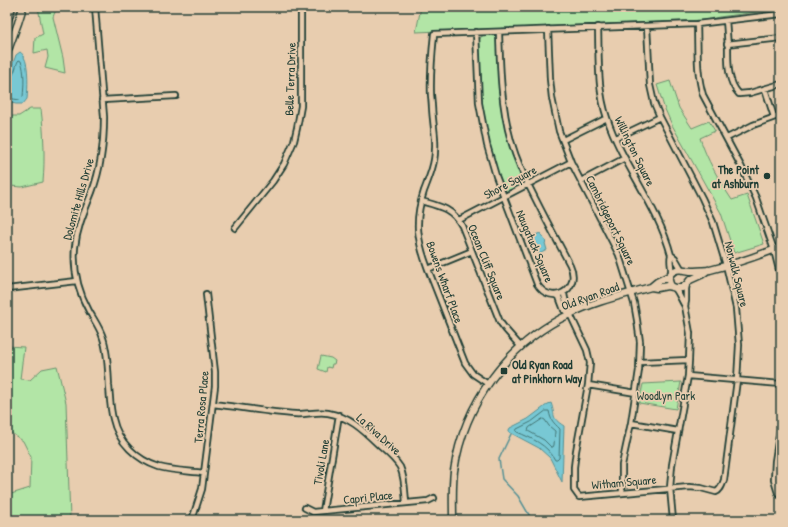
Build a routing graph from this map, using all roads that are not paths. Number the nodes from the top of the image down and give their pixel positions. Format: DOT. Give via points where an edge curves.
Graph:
graph roads {
  1 [pos="12,7"];
  2 [pos="23,7"];
  3 [pos="96,7"];
  4 [pos="301,7"];
  5 [pos="781,14"];
  6 [pos="726,21"];
  7 [pos="7,24"];
  8 [pos="697,24"];
  9 [pos="647,26"];
  10 [pos="598,27"];
  11 [pos="548,29"];
  12 [pos="476,32"];
  13 [pos="499,32"];
  14 [pos="781,38"];
  15 [pos="728,44"];
  16 [pos="7,53"];
  17 [pos="781,84"];
  18 [pos="765,88"];
  19 [pos="176,96"];
  20 [pos="102,100"];
  21 [pos="781,114"];
  22 [pos="660,117"];
  23 [pos="774,117"];
  24 [pos="607,118"];
  25 [pos="616,138"];
  26 [pos="726,138"];
  27 [pos="563,140"];
  28 [pos="625,158"];
  29 [pos="571,162"];
  30 [pos="582,181"];
  31 [pos="527,185"];
  32 [pos="504,197"];
  33 [pos="421,201"];
  34 [pos="459,220"];
  35 [pos="235,228"];
  36 [pos="781,247"];
  37 [pos="774,250"];
  38 [pos="472,251"];
  39 [pos="671,255"];
  40 [pos="726,265"];
  41 [pos="428,269"];
  42 [pos="683,270"];
  43 [pos="708,270"];
  44 [pos="670,275"];
  45 [pos="781,278"];
  46 [pos="77,281"];
  47 [pos="687,284"];
  48 [pos="651,287"];
  49 [pos="673,287"];
  50 [pos="7,288"];
  51 [pos="564,292"];
  52 [pos="631,293"];
  53 [pos="206,294"];
  54 [pos="555,295"];
  55 [pos="686,306"];
  56 [pos="570,314"];
  57 [pos="521,347"];
  58 [pos="689,360"];
  59 [pos="640,362"];
  60 [pos="688,376"];
  61 [pos="737,380"];
  62 [pos="488,384"];
  63 [pos="781,384"];
  64 [pos="588,385"];
  65 [pos="636,394"];
  66 [pos="213,404"];
  67 [pos="340,415"];
  68 [pos="631,423"];
  69 [pos="781,423"];
  70 [pos="678,431"];
  71 [pos="204,473"];
  72 [pos="670,488"];
  73 [pos="622,492"];
  74 [pos="780,493"];
  75 [pos="434,498"];
  76 [pos="406,503"];
  77 [pos="305,508"];
  78 [pos="323,511"];
  79 [pos="192,520"];
  80 [pos="453,520"];
  81 [pos="673,520"];
  1 -- 7 [label="street"];
  2 -- 16 [label="street"];
  3 -- 20 [label="street, Dolomite Hills Drive"];
  4 -- 35 [label="street, Belle Terra Drive" via="301,106 294,141 273,181"];
  5 -- 6 [label="street"];
  6 -- 8 [label="street"];
  6 -- 15 [label="street"];
  8 -- 9 [label="street"];
  8 -- 26 [label="street" via="698,69 703,95"];
  9 -- 10 [label="street"];
  9 -- 22 [label="street, Norwalk Square" via="650,85"];
  10 -- 11 [label="street"];
  10 -- 24 [label="street, Willington Square" via="599,75"];
  11 -- 13 [label="street"];
  11 -- 27 [label="street, Cambridgeport Square" via="552,98"];
  12 -- 13 [label="street"];
  12 -- 32 [label="street, Naugatuck Square" via="479,103 494,171"];
  12 -- 33 [label="street, Bowens Wharf Place" via="434,34 431,93 435,157"];
  13 -- 31 [label="street, Naugatuck Square" via="501,89 505,116"];
  14 -- 15 [label="street"];
  15 -- 18 [label="street" via="728,68 739,94"];
  17 -- 18 [label="street"];
  18 -- 23 [label="street"];
  19 -- 20 [label="street"];
  20 -- 46 [label="street, Dolomite Hills Drive" via="104,132 100,162 76,238"];
  21 -- 23 [label="street"];
  22 -- 25 [label="street"];
  22 -- 40 [label="street, Norwalk Square" via="708,211"];
  23 -- 26 [label="street"];
  24 -- 25 [label="street, Willington Square"];
  24 -- 27 [label="street"];
  25 -- 28 [label="street, Willington Square"];
  26 -- 37 [label="street" via="756,198"];
  27 -- 29 [label="street, Cambridgeport Square"];
  28 -- 30 [label="street"];
  28 -- 39 [label="street, Willington Square" via="661,227"];
  29 -- 30 [label="street, Cambridgeport Square"];
  29 -- 31 [label="street, Shore Square"];
  30 -- 52 [label="street, Cambridgeport Square" via="618,252"];
  31 -- 32 [label="street, Shore Square"];
  31 -- 51 [label="street, Naugatuck Square" via="572,269 573,280"];
  32 -- 34 [label="street, Shore Square"];
  32 -- 54 [label="street, Naugatuck Square" via="537,284 546,293"];
  33 -- 34 [label="street, Ocean Cliff Square" via="439,206"];
  33 -- 41 [label="street, Bowens Wharf Place" via="418,234 420,249"];
  34 -- 38 [label="street, Ocean Cliff Square"];
  36 -- 37 [label="street, Old Ryan Road"];
  37 -- 40 [label="street, Old Ryan Road"];
  37 -- 45 [label="street"];
  38 -- 41 [label="street"];
  38 -- 57 [label="street, Ocean Cliff Square" via="500,322"];
  39 -- 42 [label="street, Willington Square"];
  39 -- 44 [label="street, Willington Square"];
  40 -- 43 [label="street, Old Ryan Road"];
  40 -- 61 [label="street, Norwalk Square" via="738,319"];
  41 -- 62 [label="street, Bowens Wharf Place" via="464,363 473,374"];
  42 -- 43 [label="street, Old Ryan Road"];
  42 -- 44 [label="street, Old Ryan Road" via="675,270"];
  42 -- 47 [label="street" via="688,275"];
  43 -- 47 [label="street, Old Ryan Road"];
  44 -- 48 [label="street, Old Ryan Road"];
  44 -- 49 [label="street" via="669,282"];
  46 -- 50 [label="street"];
  46 -- 71 [label="street, Dolomite Hills Drive" via="85,304 103,336 111,413 120,437 138,457 152,464"];
  47 -- 49 [label="street, Old Ryan Road" via="682,288"];
  47 -- 55 [label="street"];
  48 -- 49 [label="street, Old Ryan Road"];
  48 -- 52 [label="street, Old Ryan Road"];
  49 -- 55 [label="street"];
  51 -- 54 [label="street, Naugatuck Square"];
  51 -- 56 [label="street"];
  52 -- 56 [label="street, Old Ryan Road"];
  52 -- 59 [label="street, Cambridgeport Square" via="638,325"];
  53 -- 66 [label="street, Terra Rosa Place" via="215,372"];
  54 -- 56 [label="street" via="559,297 564,310"];
  55 -- 58 [label="street" via="690,333"];
  56 -- 57 [label="street, Old Ryan Road" via="536,334"];
  56 -- 64 [label="street" via="589,355"];
  57 -- 62 [label="street, Old Ryan Road"];
  58 -- 59 [label="street"];
  58 -- 60 [label="street"];
  59 -- 65 [label="street, Cambridgeport Square"];
  60 -- 61 [label="street"];
  60 -- 70 [label="street"];
  61 -- 63 [label="street"];
  61 -- 72 [label="street, Norwalk Square" via="722,486 716,492 696,487"];
  62 -- 80 [label="street, Old Ryan Road" via="468,422 460,446 452,492"];
  64 -- 65 [label="street"];
  64 -- 73 [label="street, Witham Square" via="574,467 574,490 579,497"];
  65 -- 68 [label="street, Cambridgeport Square"];
  66 -- 67 [label="street, La Riva Drive" via="297,415 320,412"];
  66 -- 71 [label="street, Terra Rosa Place"];
  67 -- 76 [label="street, La Riva Drive" via="364,430 394,459 400,467"];
  67 -- 78 [label="street, Tivoli Lane"];
  68 -- 70 [label="street"];
  68 -- 73 [label="street, Cambridgeport Square" via="622,465"];
  69 -- 74 [label="street" via="774,480"];
  70 -- 72 [label="street"];
  71 -- 79 [label="street, Terra Rosa Place" via="202,489"];
  72 -- 73 [label="street, Witham Square"];
  72 -- 81 [label="street"];
  75 -- 76 [label="street, Capri Place"];
  76 -- 78 [label="street, Capri Place"];
  77 -- 78 [label="street, Capri Place" via="313,512"];
}
